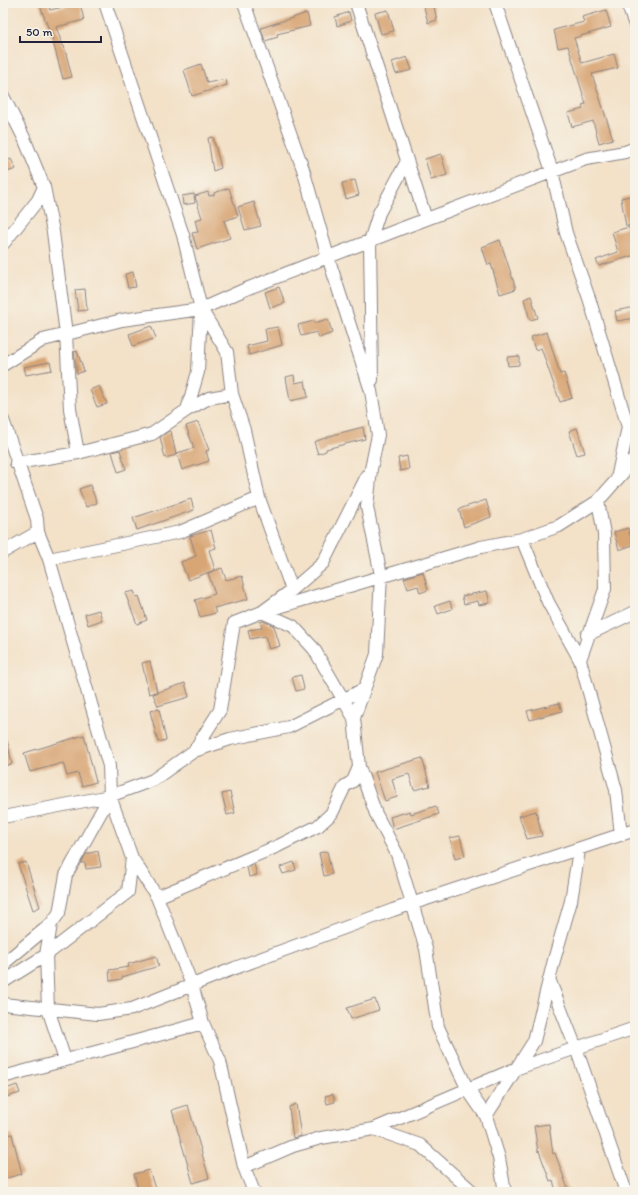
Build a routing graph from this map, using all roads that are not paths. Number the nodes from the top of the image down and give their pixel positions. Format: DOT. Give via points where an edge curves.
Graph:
graph roads {
  1 [pos="105,3"];
  2 [pos="244,3"];
  3 [pos="356,3"];
  4 [pos="495,3"];
  5 [pos="628,4"];
  6 [pos="635,25"];
  7 [pos="3,96"];
  8 [pos="635,148"];
  9 [pos="407,161"];
  10 [pos="552,172"];
  11 [pos="44,186"];
  12 [pos="426,219"];
  13 [pos="370,241"];
  14 [pos="3,244"];
  15 [pos="328,257"];
  16 [pos="201,309"];
  17 [pos="66,334"];
  18 [pos="3,365"];
  19 [pos="371,392"];
  20 [pos="232,394"];
  21 [pos="187,410"];
  22 [pos="3,420"];
  23 [pos="78,453"];
  24 [pos="635,459"];
  25 [pos="16,463"];
  26 [pos="370,469"];
  27 [pos="635,472"];
  28 [pos="616,479"];
  29 [pos="259,498"];
  30 [pos="598,501"];
  31 [pos="38,532"];
  32 [pos="522,539"];
  33 [pos="3,552"];
  34 [pos="49,559"];
  35 [pos="381,575"];
  36 [pos="292,590"];
  37 [pos="262,612"];
  38 [pos="635,612"];
  39 [pos="588,635"];
  40 [pos="580,660"];
  41 [pos="364,689"];
  42 [pos="343,699"];
  43 [pos="354,718"];
  44 [pos="194,751"];
  45 [pos="359,767"];
  46 [pos="110,796"];
  47 [pos="3,817"];
  48 [pos="635,830"];
  49 [pos="621,835"];
  50 [pos="579,850"];
  51 [pos="132,858"];
  52 [pos="157,897"];
  53 [pos="412,904"];
  54 [pos="51,924"];
  55 [pos="46,955"];
  56 [pos="3,964"];
  57 [pos="549,979"];
  58 [pos="3,982"];
  59 [pos="192,986"];
  60 [pos="3,1004"];
  61 [pos="48,1010"];
  62 [pos="202,1023"];
  63 [pos="635,1028"];
  64 [pos="576,1048"];
  65 [pos="65,1060"];
  66 [pos="514,1069"];
  67 [pos="3,1077"];
  68 [pos="468,1090"];
  69 [pos="486,1116"];
  70 [pos="374,1129"];
  71 [pos="244,1167"];
  72 [pos="254,1192"];
  73 [pos="473,1192"];
  74 [pos="505,1192"];
  75 [pos="626,1192"];
  1 -- 16 [label="street" via="183,235"];
  2 -- 15 [label="street" via="303,169"];
  3 -- 9 [label="street"];
  4 -- 10 [label="street"];
  5 -- 6 [label="street"];
  7 -- 11 [label="street"];
  8 -- 10 [label="street" via="586,159"];
  9 -- 12 [label="street"];
  9 -- 13 [label="street" via="379,213"];
  10 -- 12 [label="street"];
  10 -- 28 [label="street" via="566,233 589,298 628,427"];
  11 -- 14 [label="street" via="38,200"];
  11 -- 17 [label="street" via="53,232"];
  12 -- 13 [label="street"];
  13 -- 15 [label="street"];
  13 -- 19 [label="street"];
  15 -- 16 [label="street"];
  15 -- 19 [label="street"];
  16 -- 17 [label="street" via="122,320"];
  16 -- 20 [label="street" via="226,352"];
  16 -- 21 [label="street" via="198,372"];
  17 -- 18 [label="street" via="43,340"];
  17 -- 23 [label="street" via="70,409"];
  19 -- 26 [label="street" via="378,435"];
  20 -- 21 [label="street" via="209,398"];
  20 -- 29 [label="street" via="244,430"];
  21 -- 23 [label="street" via="152,434"];
  22 -- 25 [label="street"];
  23 -- 25 [label="street"];
  24 -- 28 [label="street"];
  25 -- 31 [label="street" via="37,519"];
  26 -- 35 [label="street" via="367,506"];
  26 -- 36 [label="street" via="323,563"];
  27 -- 28 [label="street"];
  28 -- 30 [label="street"];
  29 -- 34 [label="street" via="180,532"];
  29 -- 36 [label="street"];
  30 -- 32 [label="street" via="559,526"];
  30 -- 39 [label="street" via="604,534 605,589"];
  31 -- 33 [label="street"];
  31 -- 34 [label="street"];
  32 -- 35 [label="street" via="482,547"];
  32 -- 40 [label="street" via="548,602"];
  34 -- 46 [label="street" via="109,766"];
  35 -- 37 [label="street"];
  35 -- 41 [label="street" via="377,654"];
  36 -- 37 [label="street"];
  37 -- 42 [label="street" via="293,626 314,649"];
  37 -- 44 [label="street" via="234,623 220,710"];
  38 -- 39 [label="street"];
  39 -- 40 [label="street"];
  40 -- 49 [label="street" via="616,790"];
  41 -- 42 [label="street"];
  41 -- 43 [label="street"];
  42 -- 43 [label="street"];
  42 -- 44 [label="street" via="289,727 230,739"];
  43 -- 45 [label="street"];
  44 -- 46 [label="street" via="153,780"];
  45 -- 52 [label="street" via="353,781 345,786 332,813 318,826 278,846"];
  45 -- 53 [label="street" via="376,814 397,854"];
  46 -- 47 [label="street"];
  46 -- 51 [label="street"];
  46 -- 54 [label="street" via="66,875 59,913"];
  48 -- 49 [label="street"];
  49 -- 50 [label="street"];
  50 -- 53 [label="street"];
  50 -- 57 [label="street" via="571,901"];
  51 -- 52 [label="street"];
  51 -- 55 [label="street" via="128,892"];
  52 -- 59 [label="street"];
  53 -- 59 [label="street"];
  53 -- 68 [label="street" via="426,949 438,1027"];
  54 -- 55 [label="street"];
  54 -- 56 [label="street"];
  55 -- 58 [label="street"];
  55 -- 61 [label="street"];
  57 -- 64 [label="street"];
  57 -- 66 [label="street" via="534,1041"];
  59 -- 61 [label="street" via="132,1009 98,1014"];
  59 -- 62 [label="street"];
  60 -- 61 [label="street"];
  61 -- 65 [label="street"];
  62 -- 65 [label="street"];
  62 -- 71 [label="street" via="220,1061"];
  63 -- 64 [label="street"];
  64 -- 66 [label="street"];
  64 -- 75 [label="street"];
  65 -- 67 [label="street"];
  66 -- 68 [label="street"];
  66 -- 69 [label="street"];
  68 -- 69 [label="street"];
  68 -- 70 [label="street"];
  69 -- 74 [label="street" via="499,1158"];
  70 -- 71 [label="street" via="293,1146"];
  70 -- 73 [label="street" via="420,1145"];
  71 -- 72 [label="street"];
}
